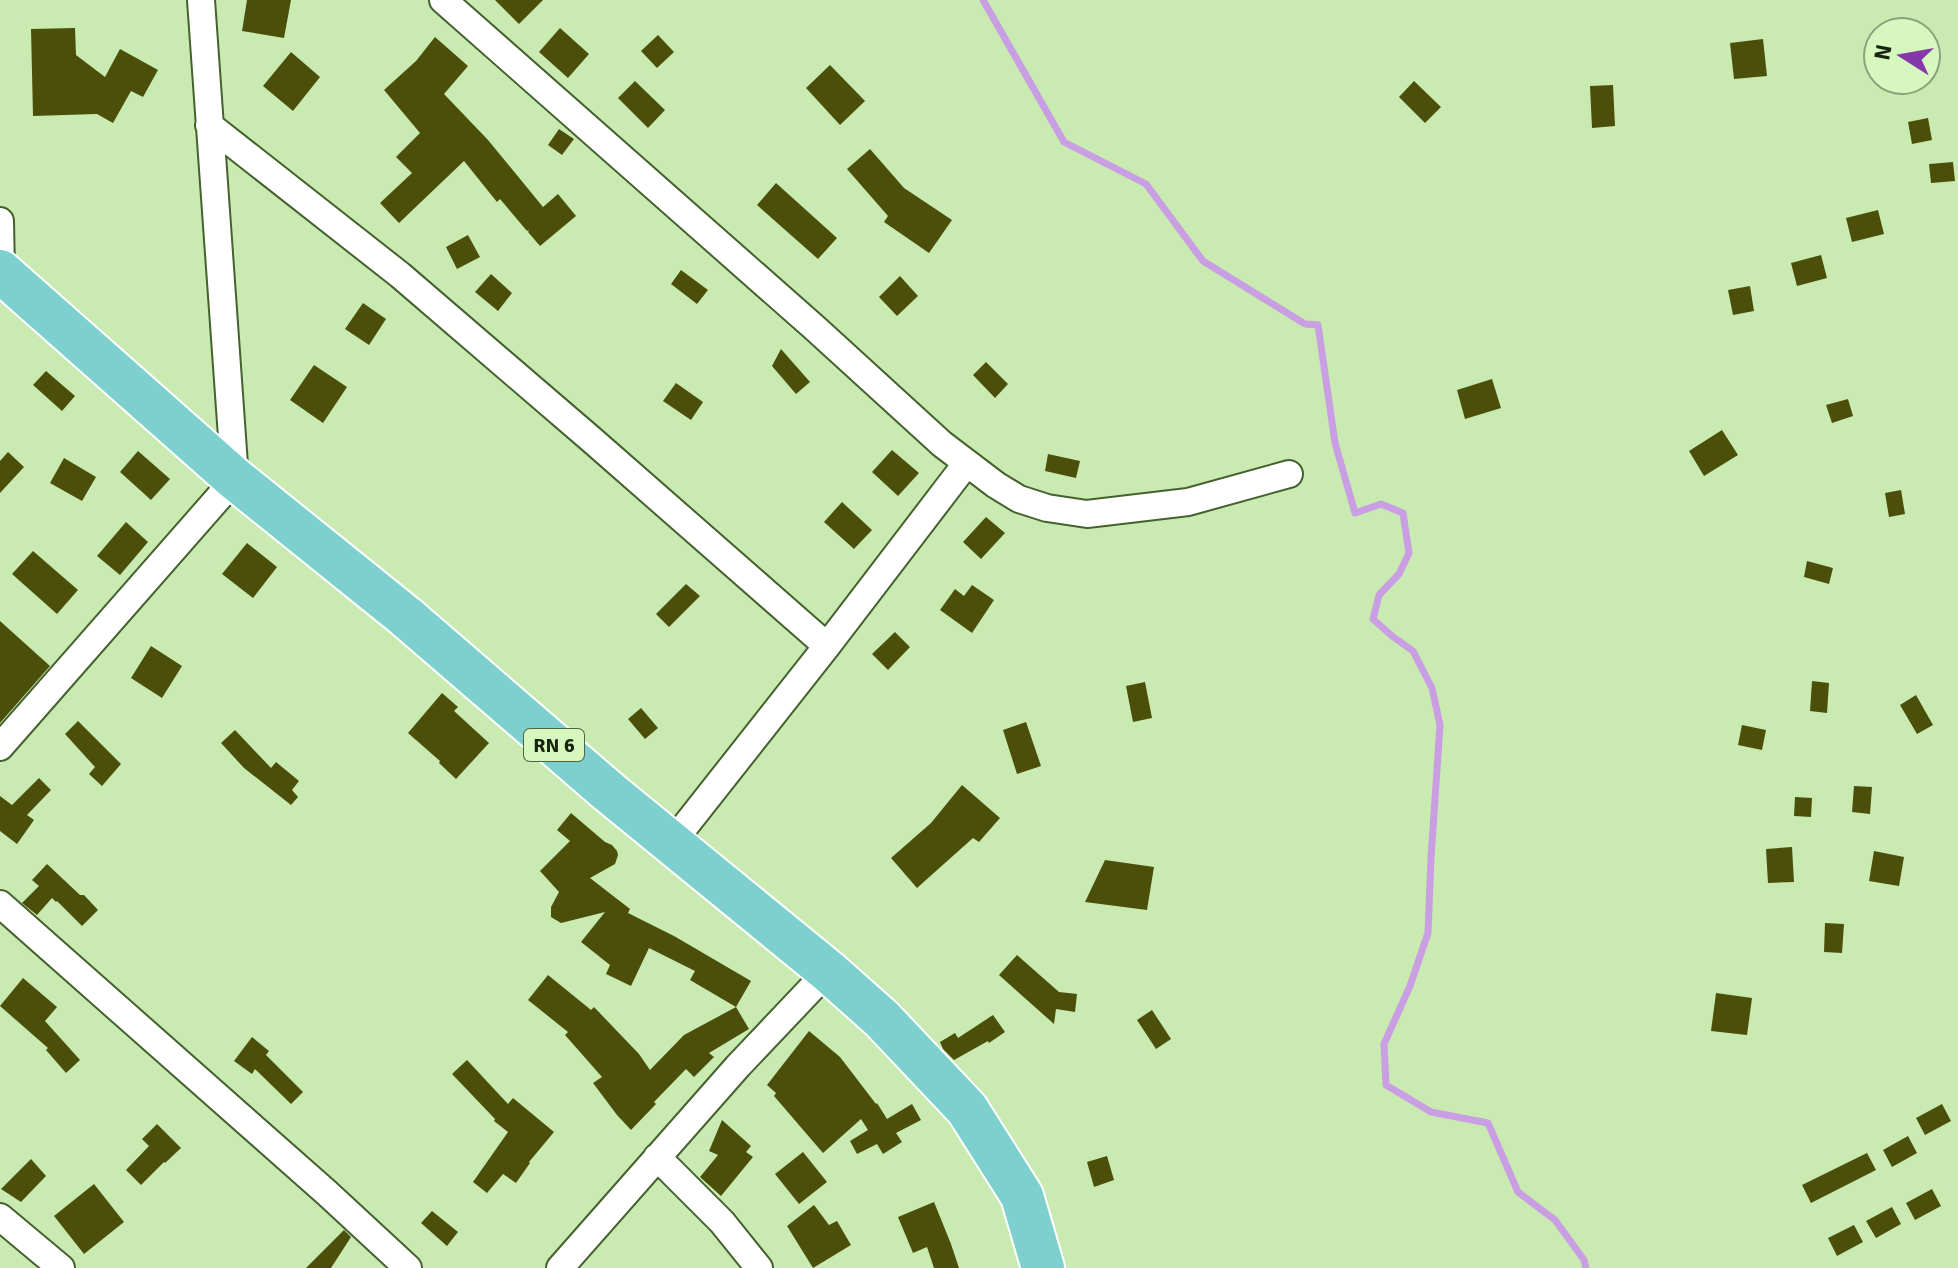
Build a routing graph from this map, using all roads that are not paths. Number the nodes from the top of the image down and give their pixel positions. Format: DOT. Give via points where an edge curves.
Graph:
graph roads {
  1 [pos="201,0"];
  2 [pos="443,0"];
  3 [pos="209,125"];
  4 [pos="0,221"];
  5 [pos="1,271"];
  6 [pos="966,464"];
  7 [pos="1289,474"];
  8 [pos="235,479"];
  9 [pos="827,646"];
  10 [pos="0,747"];
  11 [pos="671,844"];
  12 [pos="0,904"];
  13 [pos="828,971"];
  14 [pos="657,1157"];
  15 [pos="0,1217"];
  16 [pos="61,1268"];
  17 [pos="408,1268"];
  18 [pos="560,1268"];
  19 [pos="759,1268"];
  20 [pos="1043,1268"];
  1 -- 3 [label="street"];
  2 -- 6 [label="street"];
  3 -- 8 [label="street"];
  3 -- 9 [label="street" via="400,275"];
  4 -- 5 [label="street"];
  5 -- 8 [label="main road, RN 6"];
  6 -- 7 [label="street" via="1019,499 1087,514 1188,502"];
  6 -- 9 [label="street"];
  8 -- 10 [label="street"];
  8 -- 11 [label="main road, RN 6" via="405,616"];
  9 -- 11 [label="street"];
  11 -- 13 [label="main road, RN 6"];
  12 -- 17 [label="street"];
  13 -- 14 [label="street"];
  13 -- 20 [label="main road, RN 6" via="967,1109 1022,1196"];
  14 -- 18 [label="street"];
  14 -- 19 [label="street"];
  15 -- 16 [label="street"];
}
